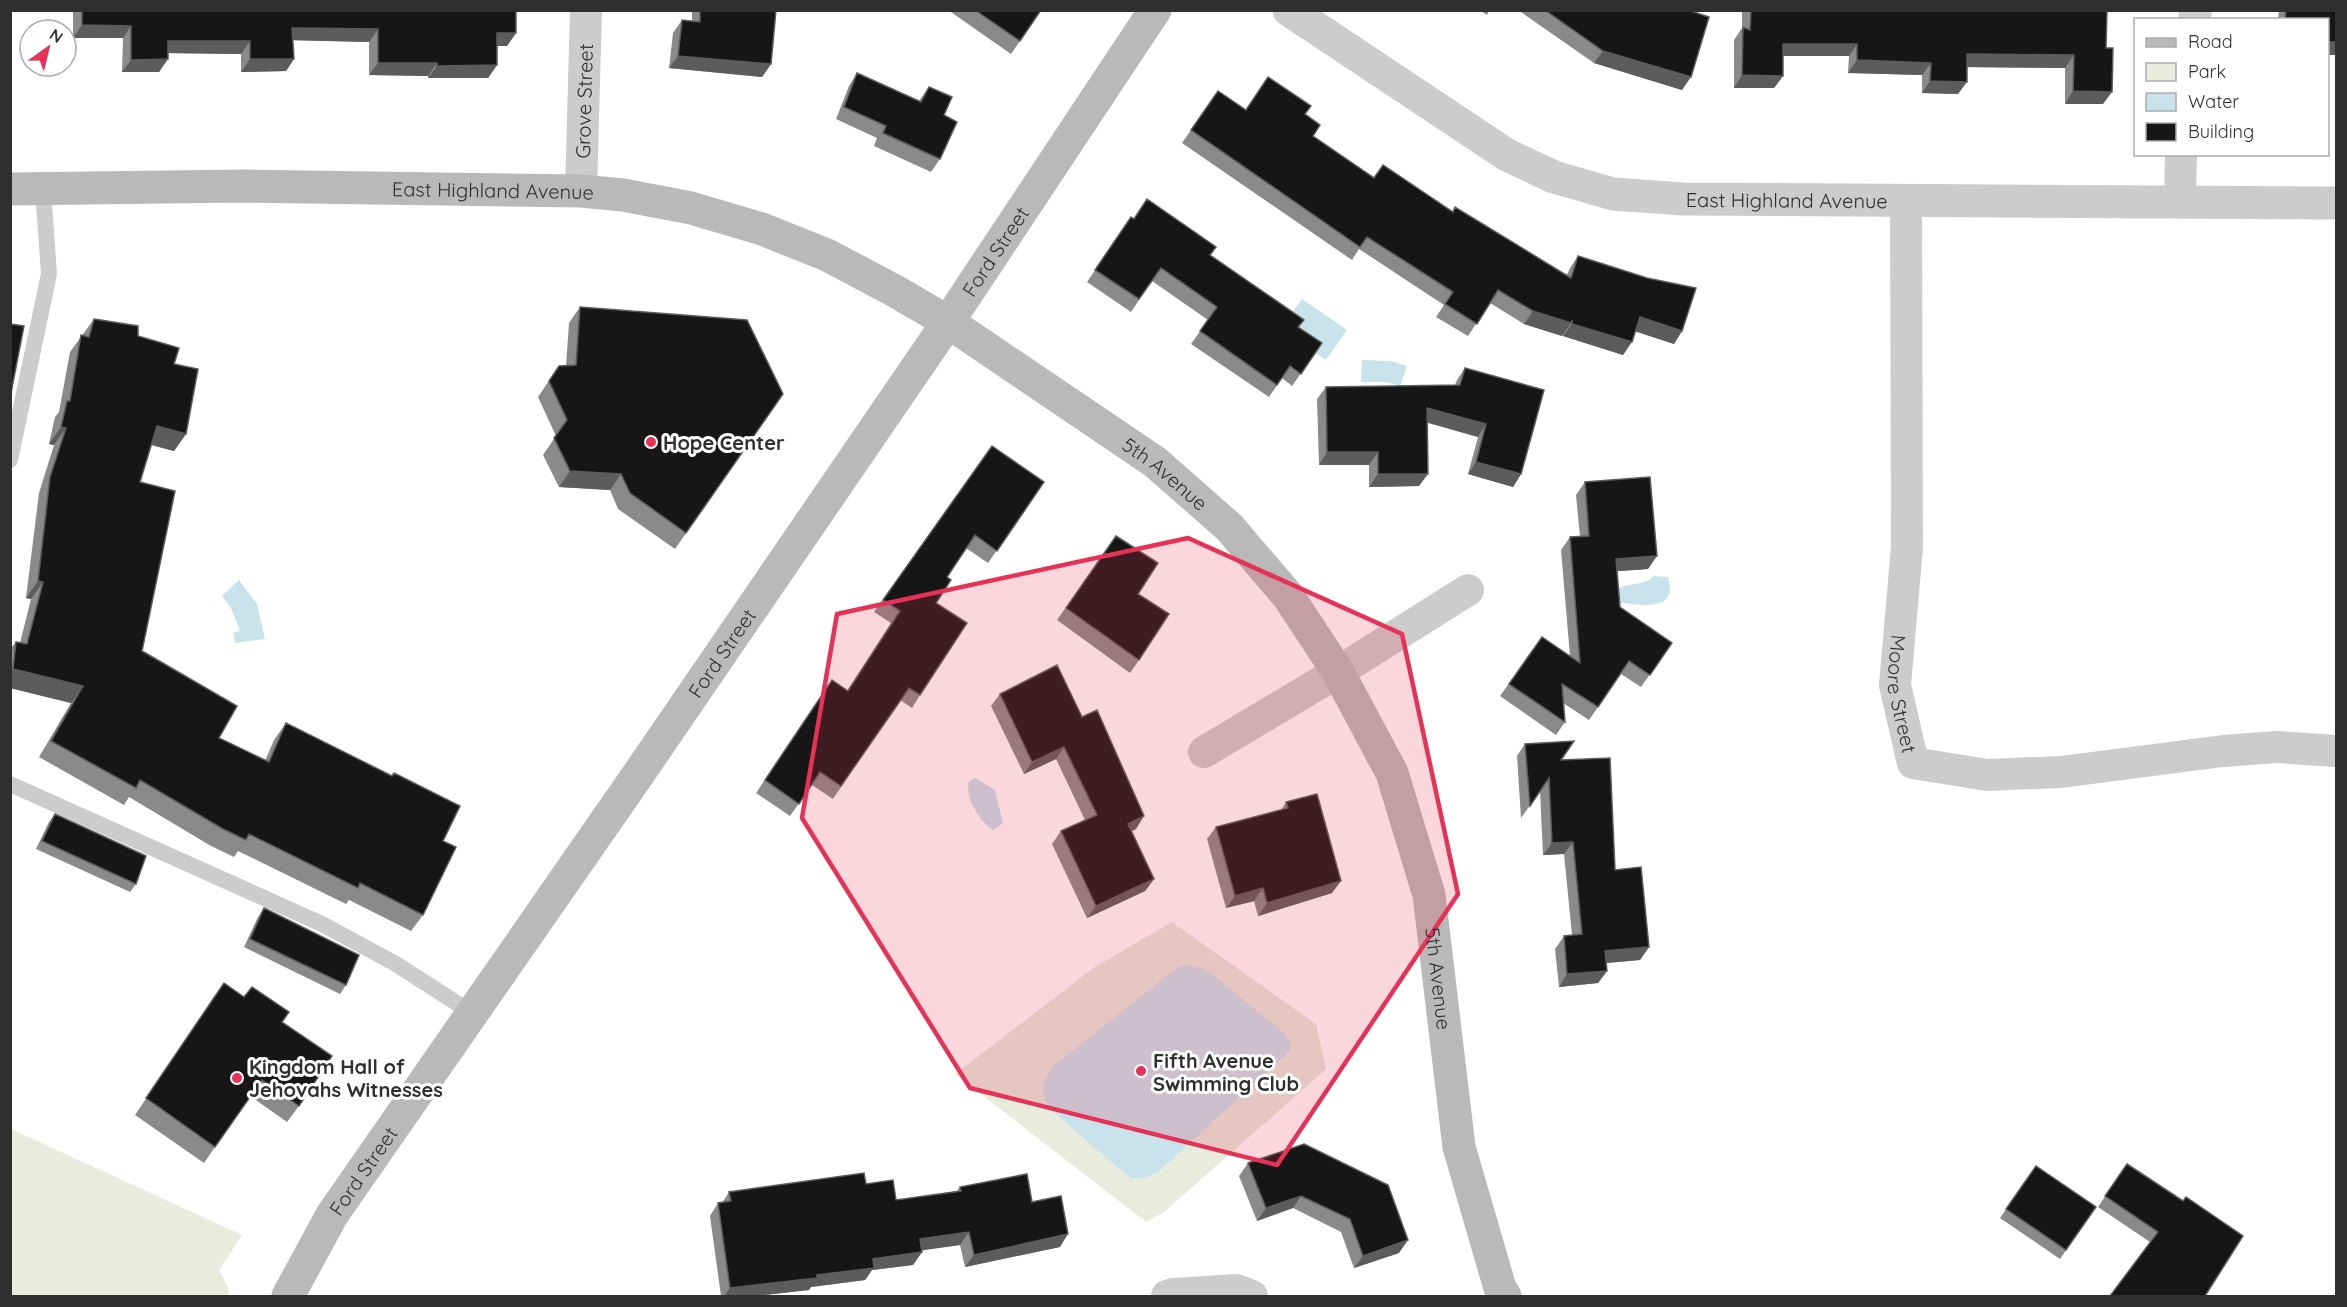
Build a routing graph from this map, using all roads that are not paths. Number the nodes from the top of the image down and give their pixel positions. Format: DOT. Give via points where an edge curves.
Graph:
graph roads {
  1 [pos="586,10"];
  2 [pos="1155,10"];
  3 [pos="1288,10"];
  4 [pos="2181,156"];
  5 [pos="10,189"];
  6 [pos="43,190"];
  7 [pos="580,191"];
  8 [pos="1906,200"];
  9 [pos="2180,201"];
  10 [pos="2337,203"];
  11 [pos="948,322"];
  12 [pos="10,460"];
  13 [pos="1468,590"];
  14 [pos="1338,672"];
  15 [pos="2337,751"];
  16 [pos="1204,752"];
  17 [pos="10,784"];
  18 [pos="472,1013"];
  19 [pos="288,1296"];
  20 [pos="1167,1296"];
  21 [pos="1252,1296"];
  22 [pos="1505,1296"];
  1 -- 7 [label="street, Grove Street"];
  2 -- 11 [label="main road, Ford Street"];
  3 -- 8 [label="street, East Highland Avenue" via="1507,155 1564,180 1613,194 1683,199"];
  4 -- 9 [label="street"];
  5 -- 6 [label="main road, East Highland Avenue"];
  6 -- 7 [label="main road, East Highland Avenue" via="244,186"];
  6 -- 12 [label="lane" via="49,274"];
  7 -- 11 [label="main road, East Highland Avenue" via="691,208 762,229 827,255"];
  8 -- 9 [label="street, East Highland Avenue"];
  8 -- 15 [label="street, Moore Street" via="1907,547 1895,685 1913,763 1987,775 2061,772 2244,749"];
  9 -- 10 [label="street, East Highland Avenue"];
  11 -- 14 [label="main road, 5th Avenue" via="1155,462 1229,527 1287,596"];
  11 -- 18 [label="main road, Ford Street"];
  13 -- 14 [label="street"];
  14 -- 16 [label="street"];
  14 -- 22 [label="main road, 5th Avenue" via="1392,773 1429,895 1459,1147"];
  17 -- 18 [label="lane" via="322,924 396,964"];
  18 -- 19 [label="main road, Ford Street" via="332,1215"];
  20 -- 21 [label="street" via="1237,1290"];
}
